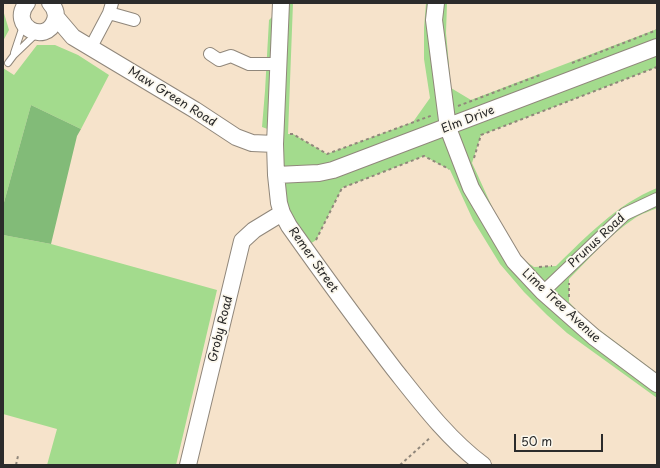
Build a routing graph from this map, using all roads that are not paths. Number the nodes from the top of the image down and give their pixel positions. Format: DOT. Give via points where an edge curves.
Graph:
graph roads {
  1 [pos="12,3"];
  2 [pos="281,3"];
  3 [pos="436,3"];
  4 [pos="54,8"];
  5 [pos="111,8"];
  6 [pos="24,15"];
  7 [pos="134,20"];
  8 [pos="41,32"];
  9 [pos="73,37"];
  10 [pos="91,47"];
  11 [pos="657,47"];
  12 [pos="210,54"];
  13 [pos="14,55"];
  14 [pos="8,64"];
  15 [pos="278,64"];
  16 [pos="448,128"];
  17 [pos="276,138"];
  18 [pos="276,175"];
  19 [pos="657,198"];
  20 [pos="282,213"];
  21 [pos="543,292"];
  22 [pos="657,384"];
  23 [pos="188,465"];
  24 [pos="483,465"];
  1 -- 6 [label="street"];
  2 -- 15 [label="street, Remer Street"];
  3 -- 16 [label="street, Lime Tree Avenue" via="434,20"];
  4 -- 8 [label="street" via="53,25"];
  4 -- 9 [label="street, Maw Green Road"];
  5 -- 7 [label="street"];
  5 -- 10 [label="street"];
  6 -- 8 [label="street" via="27,28"];
  6 -- 13 [label="lane"];
  8 -- 9 [label="street, Maw Green Road"];
  8 -- 13 [label="lane"];
  9 -- 10 [label="street, Maw Green Road"];
  10 -- 17 [label="street, Maw Green Road" via="236,137 252,143"];
  11 -- 16 [label="street, Elm Drive"];
  12 -- 15 [label="street" via="219,60 231,56 249,64"];
  13 -- 14 [label="lane"];
  15 -- 17 [label="street, Remer Street"];
  16 -- 18 [label="street, Elm Drive" via="333,170"];
  16 -- 21 [label="street, Lime Tree Avenue" via="471,188 514,261"];
  17 -- 18 [label="street, Remer Street"];
  18 -- 20 [label="street, Remer Street"];
  19 -- 21 [label="street, Prunus Road" via="625,214"];
  20 -- 23 [label="street, Groby Road" via="254,230 242,241"];
  20 -- 24 [label="street, Remer Street" via="348,309 425,408"];
  21 -- 22 [label="street, Lime Tree Avenue" via="594,338"];
}
